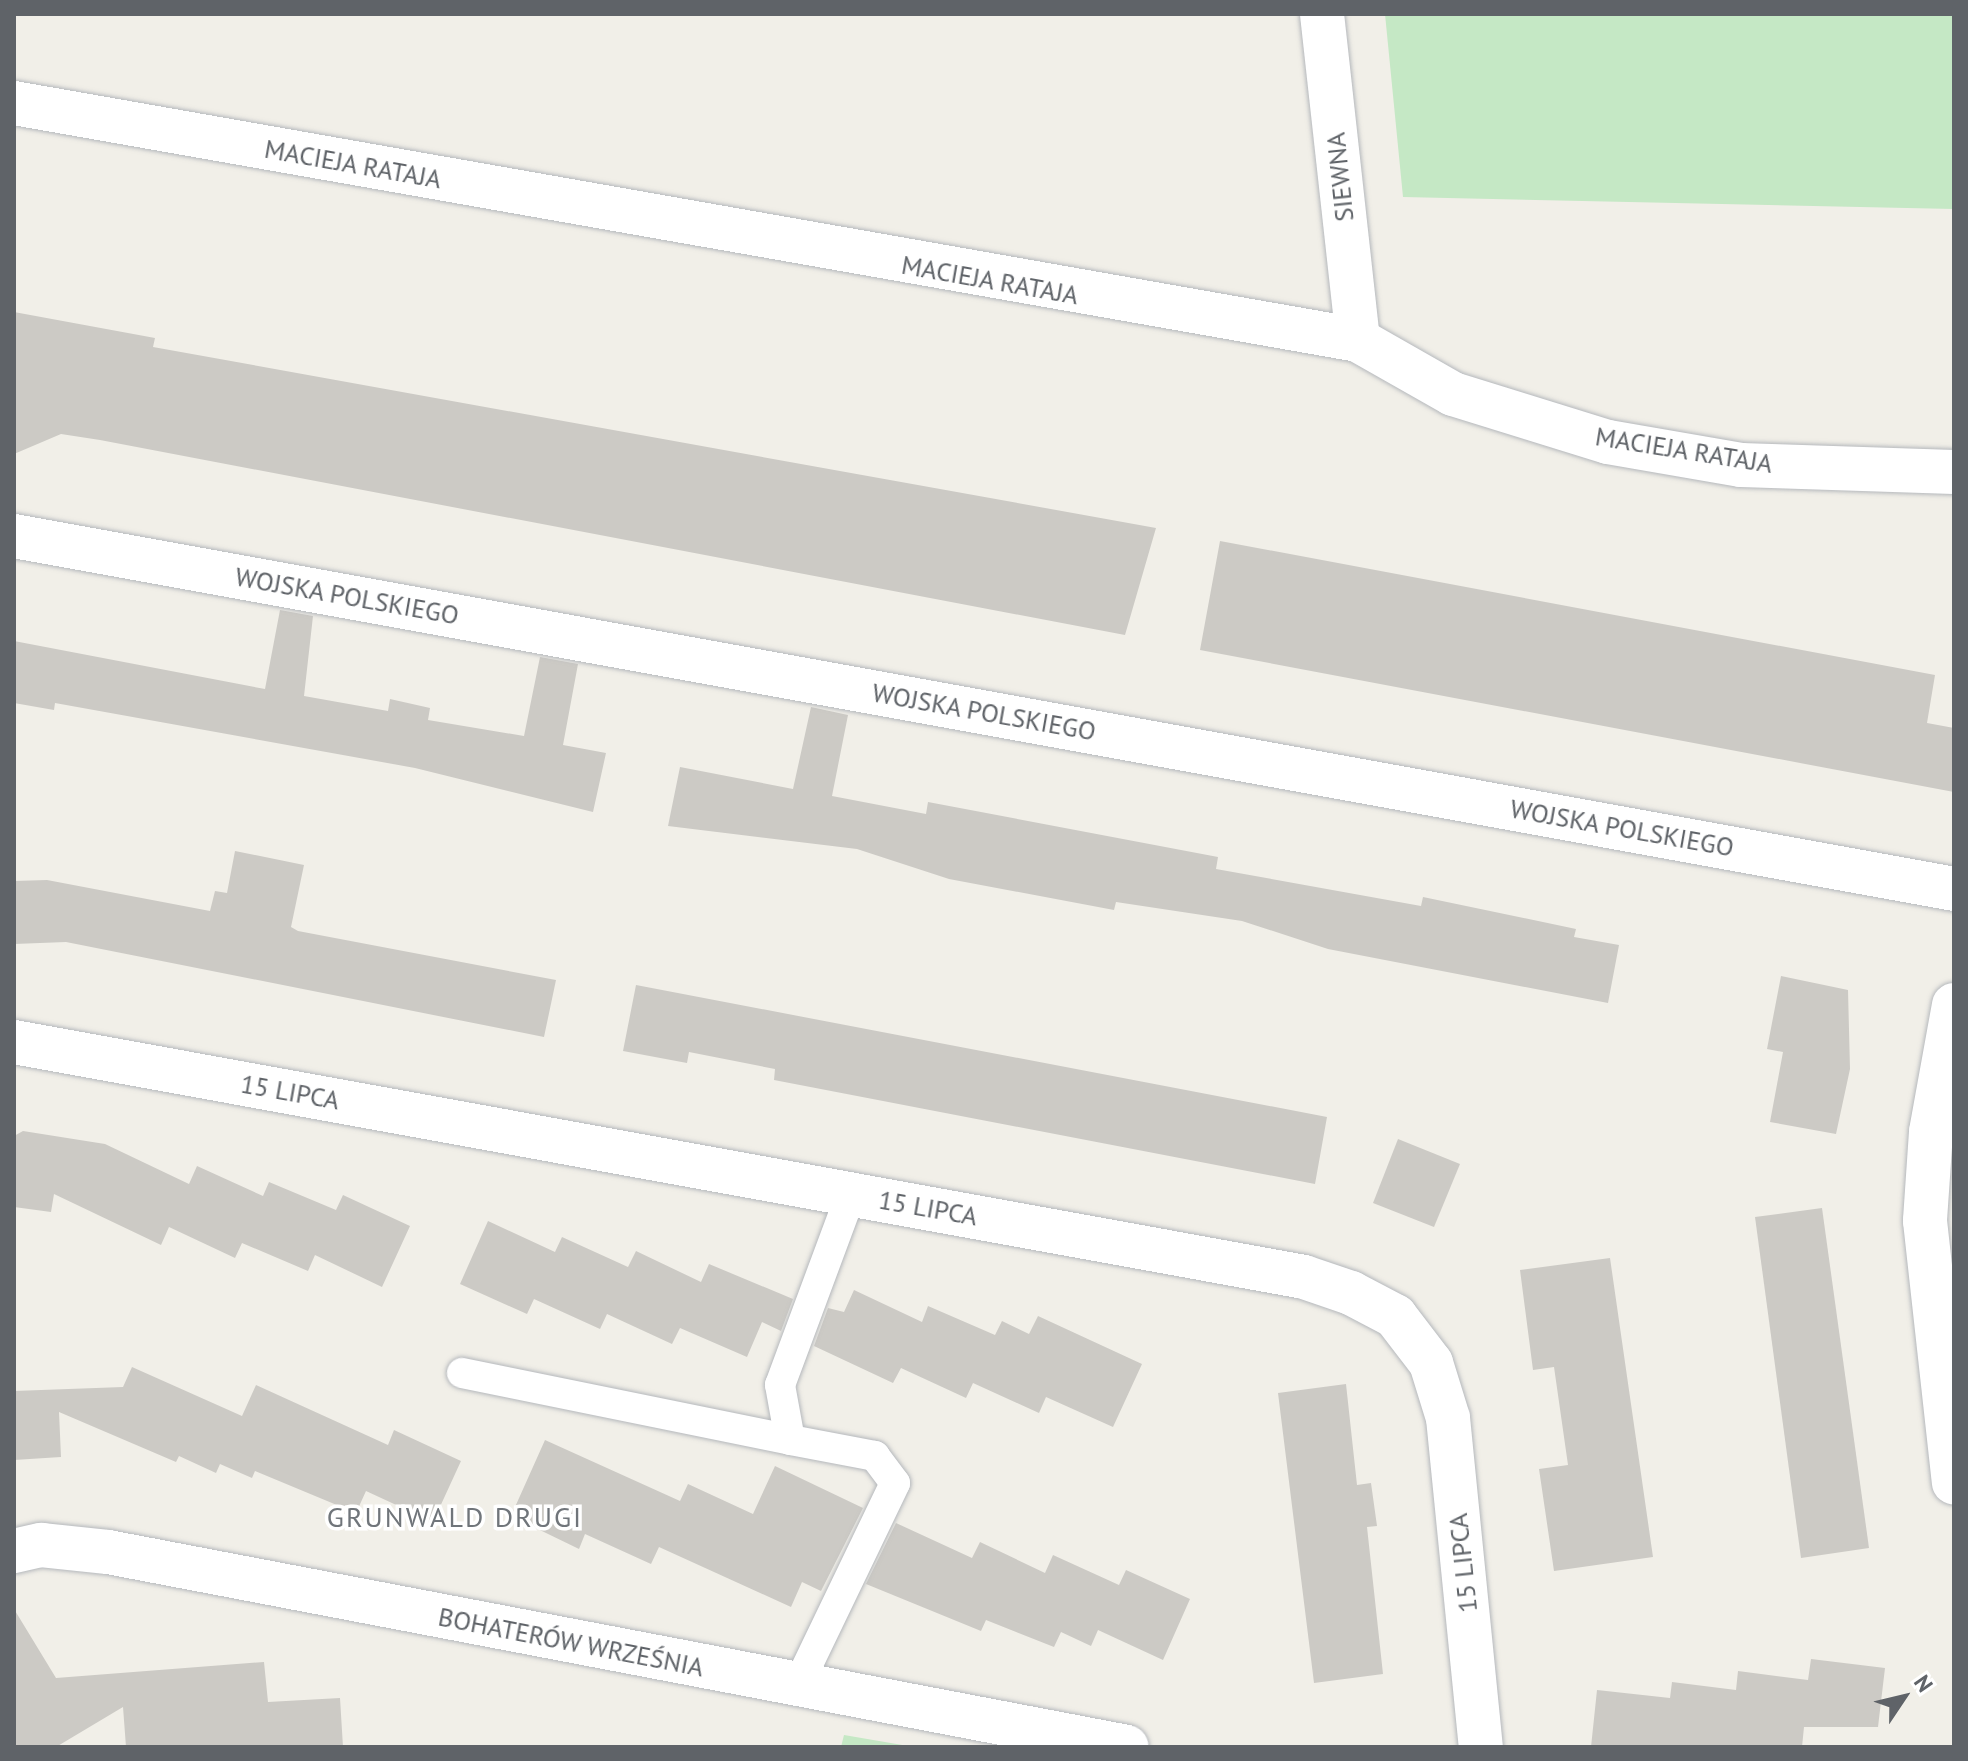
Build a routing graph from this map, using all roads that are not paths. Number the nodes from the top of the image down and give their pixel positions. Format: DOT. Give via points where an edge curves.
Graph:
graph roads {
  1 [pos="1322,14"];
  2 [pos="14,103"];
  3 [pos="1358,340"];
  4 [pos="1954,472"];
  5 [pos="14,536"];
  6 [pos="1954,889"];
  7 [pos="1954,1005"];
  8 [pos="14,1042"];
  9 [pos="851,1194"];
  10 [pos="462,1373"];
  11 [pos="790,1440"];
  12 [pos="1954,1482"];
  13 [pos="14,1551"];
  14 [pos="797,1687"];
  15 [pos="1127,1747"];
  16 [pos="1481,1747"];
  1 -- 3 [label="street, SIEWNA"];
  2 -- 3 [label="street, MACIEJA RATAJA"];
  3 -- 4 [label="street, MACIEJA RATAJA" via="1453,394 1608,442 1741,465"];
  5 -- 6 [label="street, WOJSKA POLSKIEGO"];
  7 -- 12 [label="street" via="1937,1088 1925,1221"];
  8 -- 9 [label="street, 15 LIPCA"];
  9 -- 11 [label="lane" via="782,1366"];
  9 -- 16 [label="street, 15 LIPCA" via="1304,1277 1395,1316 1431,1363 1448,1418"];
  10 -- 11 [label="lane"];
  11 -- 14 [label="lane" via="875,1456 895,1483"];
  13 -- 14 [label="street, BOHATERÓW WRZEŚNIA" via="41,1545 108,1552"];
  14 -- 15 [label="street, BOHATERÓW WRZEŚNIA"];
}
